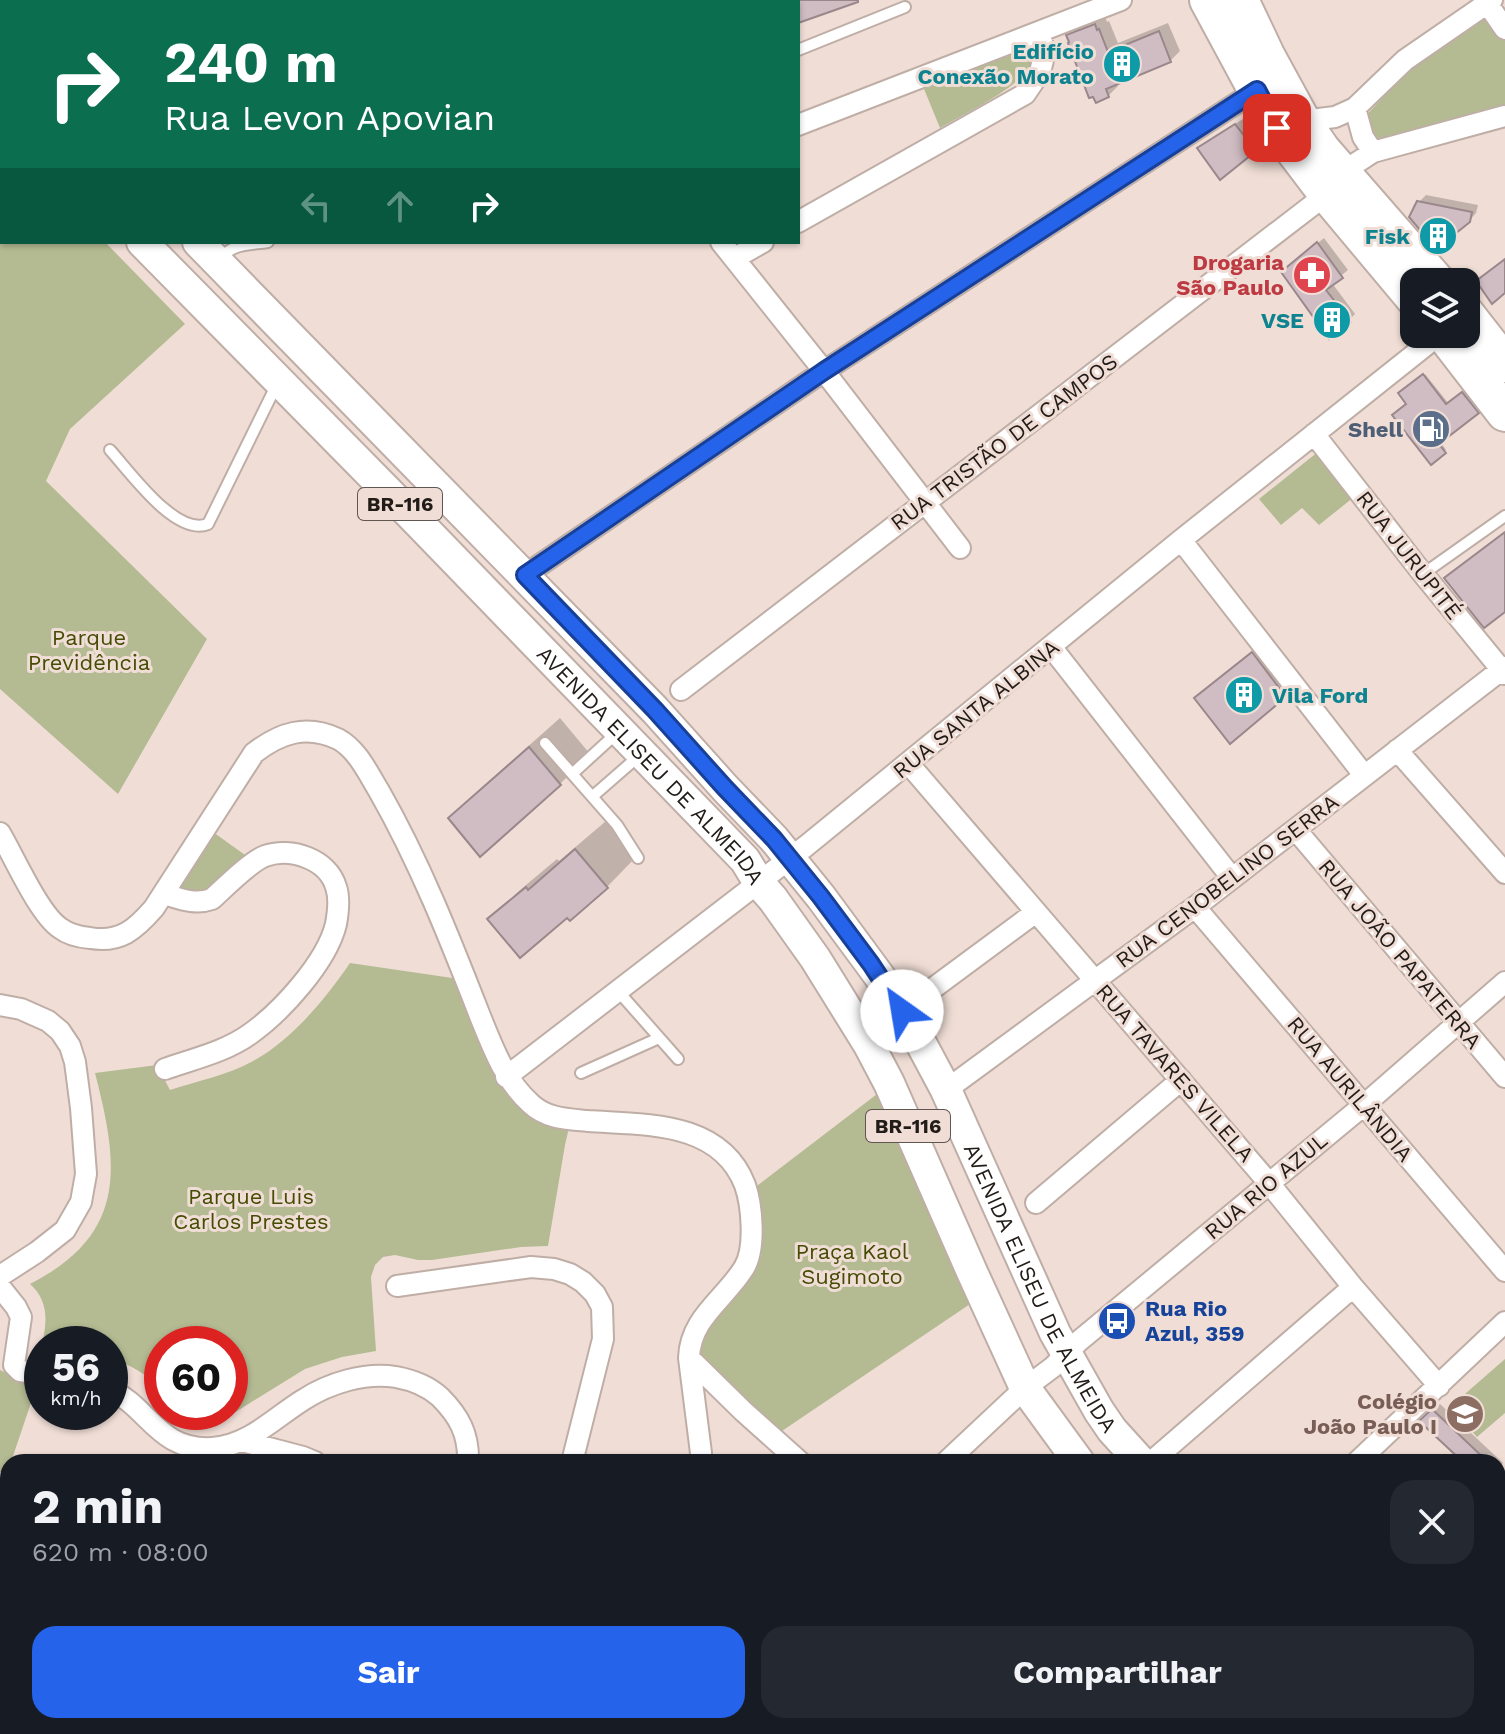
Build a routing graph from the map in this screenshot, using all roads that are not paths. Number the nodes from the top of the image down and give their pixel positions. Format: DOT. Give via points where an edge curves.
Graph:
graph roads {
  1 [pos="1121,0"];
  2 [pos="1208,0"];
  3 [pos="1240,0"];
  4 [pos="1489,2"];
  5 [pos="905,7"];
  6 [pos="1505,29"];
  7 [pos="1039,33"];
  8 [pos="800,49"];
  9 [pos="1257,90"];
  10 [pos="1355,108"];
  11 [pos="1505,116"];
  12 [pos="1302,121"];
  13 [pos="800,124"];
  14 [pos="1373,152"];
  15 [pos="1334,183"];
  16 [pos="800,221"];
  17 [pos="144,244"];
  18 [pos="248,244"];
  19 [pos="754,244"];
  20 [pos="728,250"];
  21 [pos="208,252"];
  22 [pos="1422,268"];
  23 [pos="1400,278"];
  24 [pos="1454,348"];
  25 [pos="1471,348"];
  26 [pos="824,371"];
  27 [pos="278,382"];
  28 [pos="1505,413"];
  29 [pos="1314,434"];
  30 [pos="110,450"];
  31 [pos="925,502"];
  32 [pos="1505,516"];
  33 [pos="1181,540"];
  34 [pos="960,548"];
  35 [pos="1423,574"];
  36 [pos="525,575"];
  37 [pos="1052,648"];
  38 [pos="1504,670"];
  39 [pos="681,690"];
  40 [pos="619,731"];
  41 [pos="545,743"];
  42 [pos="1397,750"];
  43 [pos="641,754"];
  44 [pos="908,763"];
  45 [pos="572,774"];
  46 [pos="1364,775"];
  47 [pos="593,796"];
  48 [pos="1296,830"];
  49 [pos="0,833"];
  50 [pos="638,858"];
  51 [pos="790,859"];
  52 [pos="1505,873"];
  53 [pos="1232,878"];
  54 [pos="759,883"];
  55 [pos="164,894"];
  56 [pos="1195,907"];
  57 [pos="1036,912"];
  58 [pos="1096,981"];
  59 [pos="1505,982"];
  60 [pos="618,991"];
  61 [pos="928,992"];
  62 [pos="0,1005"];
  63 [pos="1457,1022"];
  64 [pos="659,1038"];
  65 [pos="678,1059"];
  66 [pos="165,1069"];
  67 [pos="581,1073"];
  68 [pos="506,1077"];
  69 [pos="1505,1077"];
  70 [pos="1181,1080"];
  71 [pos="946,1090"];
  72 [pos="1364,1105"];
  73 [pos="1269,1183"];
  74 [pos="1036,1203"];
  75 [pos="1505,1271"];
  76 [pos="0,1276"];
  77 [pos="397,1286"];
  78 [pos="0,1287"];
  79 [pos="1353,1287"];
  80 [pos="1505,1322"];
  81 [pos="1067,1353"];
  82 [pos="689,1358"];
  83 [pos="24,1372"];
  84 [pos="1439,1386"];
  85 [pos="1025,1388"];
  86 [pos="128,1400"];
  87 [pos="242,1441"];
  88 [pos="292,1454"];
  89 [pos="467,1454"];
  90 [pos="574,1454"];
  91 [pos="701,1454"];
  92 [pos="791,1454"];
  93 [pos="955,1454"];
  94 [pos="1073,1454"];
  95 [pos="1134,1454"];
  96 [pos="1160,1454"];
  97 [pos="1366,1454"];
  1 -- 7 [label="street"];
  2 -- 9 [label="highway"];
  3 -- 12 [label="highway"];
  4 -- 6 [label="street"];
  4 -- 10 [label="street" via="1405,60"];
  5 -- 8 [label="lane"];
  7 -- 13 [label="street"];
  7 -- 16 [label="street" via="1045,52 1040,72 1025,94"];
  9 -- 15 [label="highway" via="1277,128"];
  9 -- 26 [label="street"];
  10 -- 12 [label="street"];
  10 -- 14 [label="street"];
  11 -- 14 [label="street, RUA TRISTÃO DE CAMPOS"];
  12 -- 15 [label="highway"];
  14 -- 15 [label="street, RUA TRISTÃO DE CAMPOS"];
  15 -- 22 [label="highway"];
  15 -- 23 [label="highway"];
  15 -- 31 [label="street, RUA TRISTÃO DE CAMPOS"];
  17 -- 27 [label="main road, AVENIDA ELISEU DE ALMEIDA / BR-116"];
  18 -- 21 [label="lane"];
  19 -- 20 [label="street"];
  20 -- 26 [label="street"];
  21 -- 36 [label="main road, AVENIDA ELISEU DE ALMEIDA / BR-116"];
  24 -- 29 [label="street, RUA SANTA ALBINA"];
  25 -- 28 [label="highway"];
  26 -- 31 [label="street"];
  26 -- 36 [label="street"];
  27 -- 30 [label="lane" via="202,527 166,512"];
  27 -- 40 [label="main road, AVENIDA ELISEU DE ALMEIDA / BR-116"];
  29 -- 33 [label="street, RUA SANTA ALBINA"];
  29 -- 35 [label="street, RUA JURUPITÉ"];
  31 -- 34 [label="street"];
  31 -- 39 [label="street, RUA TRISTÃO DE CAMPOS"];
  32 -- 35 [label="lane"];
  33 -- 37 [label="street, RUA SANTA ALBINA"];
  33 -- 46 [label="street"];
  35 -- 38 [label="street, RUA JURUPITÉ"];
  36 -- 51 [label="main road, AVENIDA ELISEU DE ALMEIDA / BR-116"];
  37 -- 44 [label="street, RUA SANTA ALBINA"];
  37 -- 53 [label="street"];
  38 -- 42 [label="street, RUA CENOBELINO SERRA"];
  40 -- 43 [label="main road, AVENIDA ELISEU DE ALMEIDA / BR-116"];
  40 -- 45 [label="lane"];
  41 -- 45 [label="lane"];
  42 -- 46 [label="street, RUA CENOBELINO SERRA"];
  42 -- 52 [label="street"];
  43 -- 47 [label="lane"];
  43 -- 54 [label="main road, AVENIDA ELISEU DE ALMEIDA / BR-116" via="745,860"];
  44 -- 51 [label="street, RUA SANTA ALBINA"];
  44 -- 57 [label="street, RUA TAVARES VILELA"];
  45 -- 47 [label="lane"];
  46 -- 48 [label="street, RUA CENOBELINO SERRA"];
  47 -- 50 [label="lane"];
  48 -- 53 [label="street, RUA CENOBELINO SERRA"];
  48 -- 63 [label="street, RUA JOÃO PAPATERRA"];
  49 -- 55 [label="street" via="44,914 76,936 97,940 126,934"];
  51 -- 54 [label="street, RUA SANTA ALBINA"];
  51 -- 71 [label="main road, AVENIDA ELISEU DE ALMEIDA / BR-116" via="880,977"];
  53 -- 56 [label="street, RUA CENOBELINO SERRA"];
  54 -- 60 [label="street, RUA SANTA ALBINA"];
  54 -- 85 [label="main road, AVENIDA ELISEU DE ALMEIDA / BR-116" via="815,958 869,1045"];
  55 -- 66 [label="street" via="196,903 212,899 256,861 284,852 320,865 336,887 338,905 323,957 273,1016 226,1048"];
  55 -- 68 [label="street" via="254,753 291,732 341,740 362,761 436,903"];
  56 -- 58 [label="street, RUA CENOBELINO SERRA"];
  56 -- 72 [label="street, RUA AURILÂNDIA"];
  57 -- 58 [label="street, RUA TAVARES VILELA"];
  57 -- 61 [label="street"];
  58 -- 70 [label="street, RUA TAVARES VILELA"];
  58 -- 71 [label="street, RUA CENOBELINO SERRA"];
  59 -- 63 [label="street, RUA RIO AZUL"];
  60 -- 64 [label="lane"];
  60 -- 68 [label="street, RUA SANTA ALBINA"];
  62 -- 76 [label="street" via="48,1021 70,1046 86,1174 81,1202 65,1230"];
  63 -- 69 [label="street, RUA JOÃO PAPATERRA"];
  63 -- 72 [label="street, RUA RIO AZUL"];
  64 -- 65 [label="lane"];
  64 -- 67 [label="lane"];
  68 -- 82 [label="street" via="532,1106 547,1114 656,1124 687,1132 734,1162 750,1211 746,1266 695,1329"];
  70 -- 73 [label="street, RUA TAVARES VILELA"];
  70 -- 74 [label="street"];
  71 -- 81 [label="main road, AVENIDA ELISEU DE ALMEIDA / BR-116"];
  72 -- 73 [label="street, RUA RIO AZUL"];
  72 -- 75 [label="street, RUA AURILÂNDIA"];
  73 -- 79 [label="street, RUA TAVARES VILELA"];
  73 -- 81 [label="street, RUA RIO AZUL"];
  77 -- 90 [label="street" via="531,1267 554,1269 583,1282 602,1307 603,1339"];
  78 -- 83 [label="street" via="21,1317 14,1365"];
  79 -- 84 [label="street, RUA TAVARES VILELA"];
  79 -- 96 [label="street"];
  80 -- 84 [label="street"];
  81 -- 85 [label="street, RUA RIO AZUL"];
  81 -- 95 [label="main road, AVENIDA ELISEU DE ALMEIDA / BR-116" via="1099,1411"];
  82 -- 91 [label="street"];
  82 -- 92 [label="street"];
  84 -- 97 [label="street"];
  85 -- 93 [label="street, RUA RIO AZUL"];
  85 -- 94 [label="main road, AVENIDA ELISEU DE ALMEIDA / BR-116"];
  86 -- 87 [label="street" via="168,1438 183,1445 214,1448"];
  87 -- 88 [label="street"];
  87 -- 89 [label="street" via="334,1384 386,1376 437,1394 460,1420"];
}
